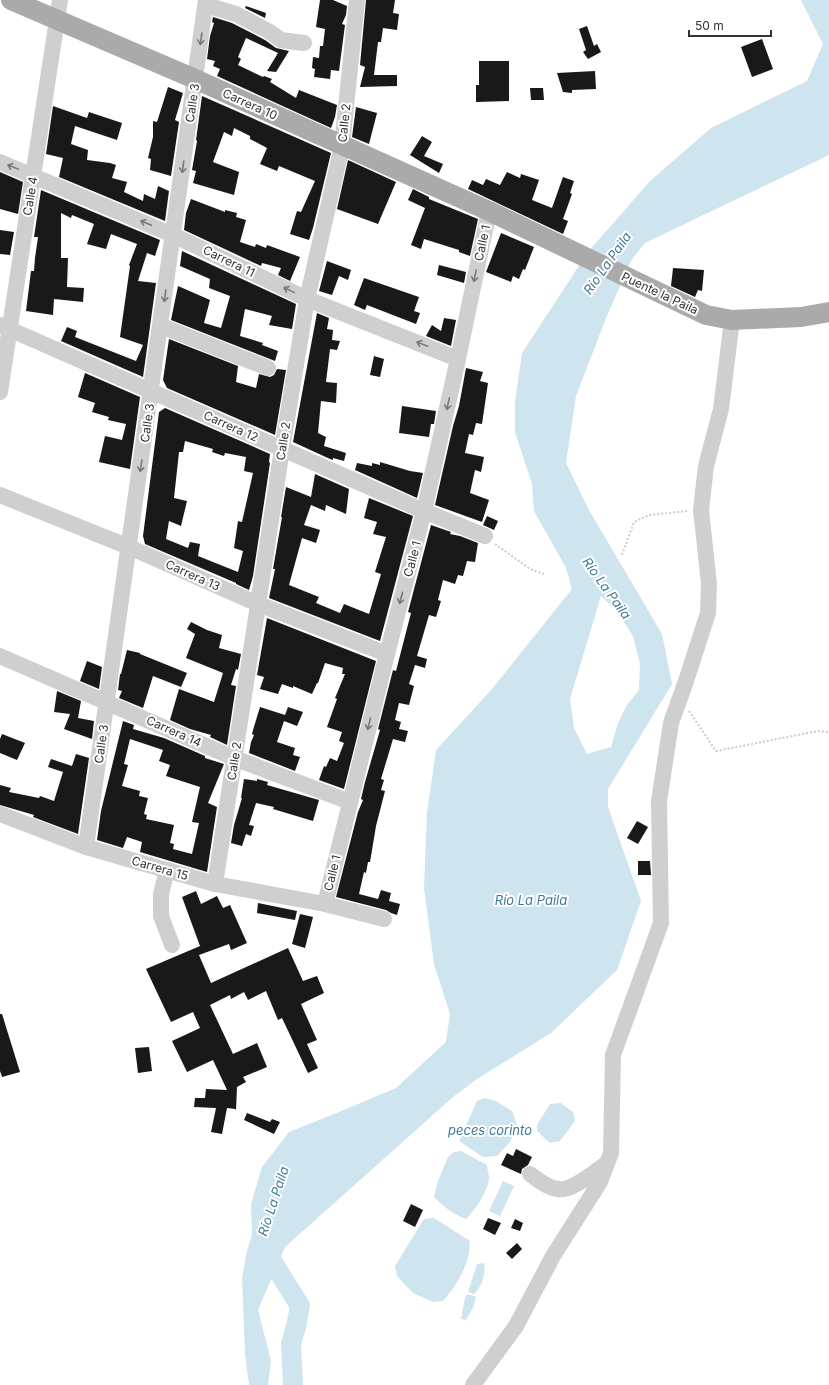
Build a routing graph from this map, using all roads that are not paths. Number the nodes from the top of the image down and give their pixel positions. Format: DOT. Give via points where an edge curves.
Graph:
graph roads {
  1 [pos="11,0"];
  2 [pos="60,0"];
  3 [pos="357,0"];
  4 [pos="206,2"];
  5 [pos="57,20"];
  6 [pos="304,43"];
  7 [pos="195,79"];
  8 [pos="342,146"];
  9 [pos="0,162"];
  10 [pos="34,176"];
  11 [pos="489,211"];
  12 [pos="173,235"];
  13 [pos="307,299"];
  14 [pos="829,312"];
  15 [pos="732,320"];
  16 [pos="160,326"];
  17 [pos="5,327"];
  18 [pos="458,359"];
  19 [pos="268,368"];
  20 [pos="151,391"];
  21 [pos="0,392"];
  22 [pos="282,448"];
  23 [pos="0,495"];
  24 [pos="424,511"];
  25 [pos="485,536"];
  26 [pos="129,547"];
  27 [pos="258,604"];
  28 [pos="387,654"];
  29 [pos="0,656"];
  30 [pos="107,702"];
  31 [pos="234,758"];
  32 [pos="350,802"];
  33 [pos="0,814"];
  34 [pos="86,847"];
  35 [pos="167,870"];
  36 [pos="215,884"];
  37 [pos="325,904"];
  38 [pos="384,918"];
  39 [pos="172,946"];
  40 [pos="607,1163"];
  41 [pos="530,1174"];
  42 [pos="473,1385"];
  1 -- 5 [label="main road, Carrera 10"];
  2 -- 5 [label="street, Calle 4"];
  3 -- 8 [label="street, Calle 2"];
  4 -- 6 [label="street" via="236,14 281,40"];
  4 -- 7 [label="street, Calle 3, one-way"];
  5 -- 7 [label="main road, Carrera 10"];
  5 -- 10 [label="street, Calle 4"];
  7 -- 8 [label="main road, Carrera 10"];
  7 -- 12 [label="street, Calle 3, one-way"];
  8 -- 11 [label="main road, Carrera 10"];
  8 -- 13 [label="street, Calle 2"];
  10 -- 9 [label="street, Carrera 11, one-way"];
  12 -- 10 [label="street, Carrera 11, one-way"];
  10 -- 17 [label="street, Calle 4"];
  11 -- 15 [label="main road, Puente la Paila" via="706,315"];
  11 -- 18 [label="street, Calle 1, one-way"];
  13 -- 12 [label="street, Carrera 11, one-way"];
  12 -- 16 [label="street, Calle 3, one-way"];
  18 -- 13 [label="street, Carrera 11, one-way"];
  13 -- 22 [label="street, Calle 2"];
  14 -- 15 [label="main road, Puente la Paila" via="801,317"];
  15 -- 40 [label="street" via="721,409 706,466 701,510 709,584 708,613 672,723 659,801 661,923 613,1055 611,1153"];
  16 -- 19 [label="street"];
  16 -- 20 [label="street, Calle 3"];
  17 -- 20 [label="street, Carrera 12"];
  17 -- 21 [label="street, Calle 4"];
  18 -- 24 [label="street, Calle 1, one-way"];
  20 -- 22 [label="street, Carrera 12"];
  20 -- 26 [label="street, Calle 3, one-way"];
  22 -- 24 [label="street, Carrera 12"];
  22 -- 27 [label="street, Calle 2"];
  23 -- 26 [label="street, Carrera 13"];
  24 -- 25 [label="street, Carrera 12"];
  24 -- 28 [label="street, Calle 1, one-way"];
  26 -- 27 [label="street, Carrera 13"];
  26 -- 30 [label="street, Calle 3"];
  27 -- 28 [label="street, Carrera 13"];
  27 -- 31 [label="street, Calle 2"];
  28 -- 32 [label="street, Calle 1, one-way"];
  29 -- 30 [label="street, Carrera 14"];
  30 -- 31 [label="street, Carrera 14"];
  30 -- 34 [label="street, Calle 3"];
  31 -- 32 [label="street, Carrera 14"];
  31 -- 36 [label="street, Calle 2"];
  32 -- 37 [label="street, Calle 1"];
  33 -- 34 [label="street, Carrera 15"];
  34 -- 35 [label="street, Carrera 15"];
  35 -- 36 [label="street, Carrera 15"];
  35 -- 39 [label="street" via="161,894 161,916"];
  36 -- 37 [label="street, Carrera 15"];
  37 -- 38 [label="street, Carrera 15"];
  40 -- 41 [label="street" via="580,1182 564,1189 544,1184"];
  40 -- 42 [label="street" via="600,1182 553,1256 516,1326"];
}
